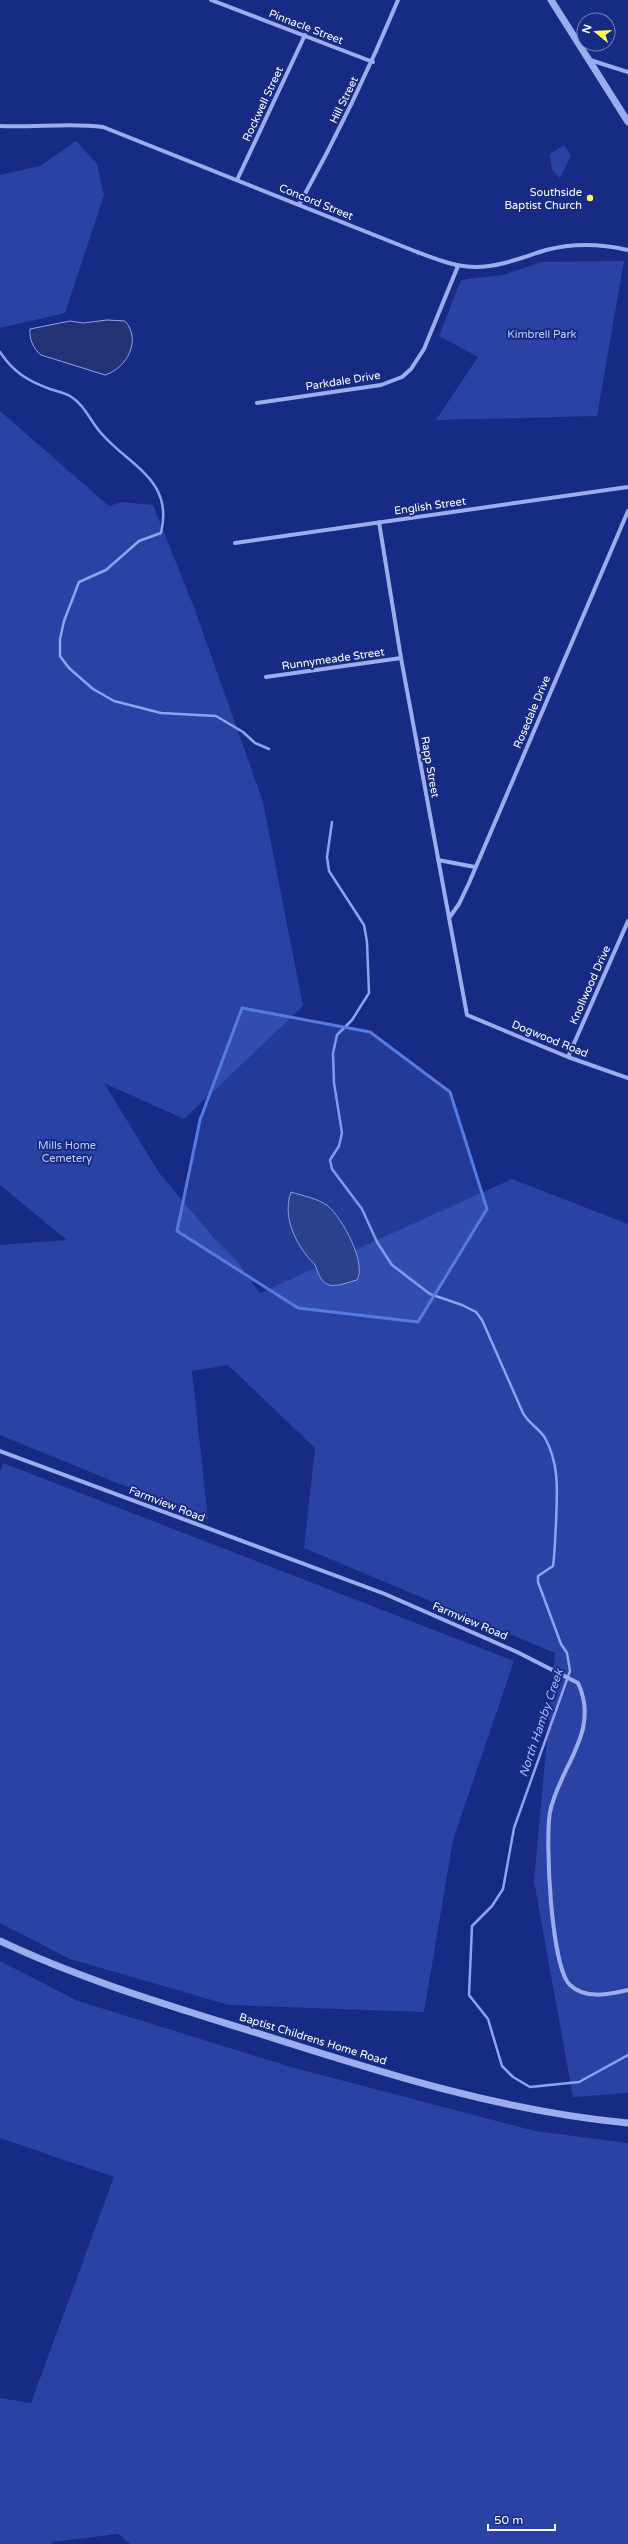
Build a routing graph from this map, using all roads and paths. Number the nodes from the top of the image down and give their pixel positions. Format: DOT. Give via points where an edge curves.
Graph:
graph roads {
  1 [pos="211,0"];
  2 [pos="398,0"];
  3 [pos="551,0"];
  4 [pos="305,36"];
  5 [pos="588,59"];
  6 [pos="373,62"];
  7 [pos="628,72"];
  8 [pos="628,122"];
  9 [pos="0,126"];
  10 [pos="237,180"];
  11 [pos="299,205"];
  12 [pos="628,250"];
  13 [pos="458,266"];
  14 [pos="257,403"];
  15 [pos="628,487"];
  16 [pos="628,511"];
  17 [pos="379,522"];
  18 [pos="235,543"];
  19 [pos="401,658"];
  20 [pos="266,677"];
  21 [pos="438,860"];
  22 [pos="476,867"];
  23 [pos="449,918"];
  24 [pos="628,921"];
  25 [pos="467,1015"];
  26 [pos="568,1057"];
  27 [pos="628,1078"];
  28 [pos="0,1451"];
  29 [pos="0,1941"];
  30 [pos="628,1990"];
  31 [pos="628,2123"];
  1 -- 4 [label="street, Pinnacle Street"];
  2 -- 6 [label="street, Hill Street"];
  3 -- 5 [label="street"];
  4 -- 6 [label="street, Pinnacle Street"];
  4 -- 10 [label="street, Rockwell Street"];
  5 -- 7 [label="street"];
  5 -- 8 [label="street"];
  6 -- 11 [label="street, Hill Street" via="328,154"];
  9 -- 10 [label="street, Concord Street" via="104,127"];
  10 -- 11 [label="street, Concord Street"];
  11 -- 13 [label="street, Concord Street"];
  12 -- 13 [label="street, Concord Street" via="591,245 574,246 548,250 489,266"];
  13 -- 14 [label="street, Parkdale Drive" via="424,349 411,369 402,377 381,385"];
  15 -- 17 [label="street, English Street"];
  16 -- 22 [label="street, Rosedale Drive"];
  17 -- 18 [label="street, English Street"];
  17 -- 19 [label="street, Rapp Street"];
  19 -- 20 [label="street, Runnymeade Street"];
  19 -- 21 [label="street, Rapp Street"];
  21 -- 22 [label="street"];
  21 -- 23 [label="street, Rapp Street"];
  22 -- 23 [label="street, Rosedale Drive" via="460,904"];
  23 -- 25 [label="street, Rapp Street"];
  24 -- 26 [label="street, Knollwood Drive"];
  25 -- 26 [label="street, Dogwood Road"];
  26 -- 27 [label="street, Dogwood Road"];
  28 -- 30 [label="street, Farmview Road" via="385,1594 517,1652 578,1683 582,1690 585,1711 580,1742 553,1805 548,1833 548,1860 560,1966 570,1985 579,1992 591,1996"];
  29 -- 31 [label="street, Baptist Childrens Home Road" via="33,1957 115,1987 436,2088 566,2116"];
}
